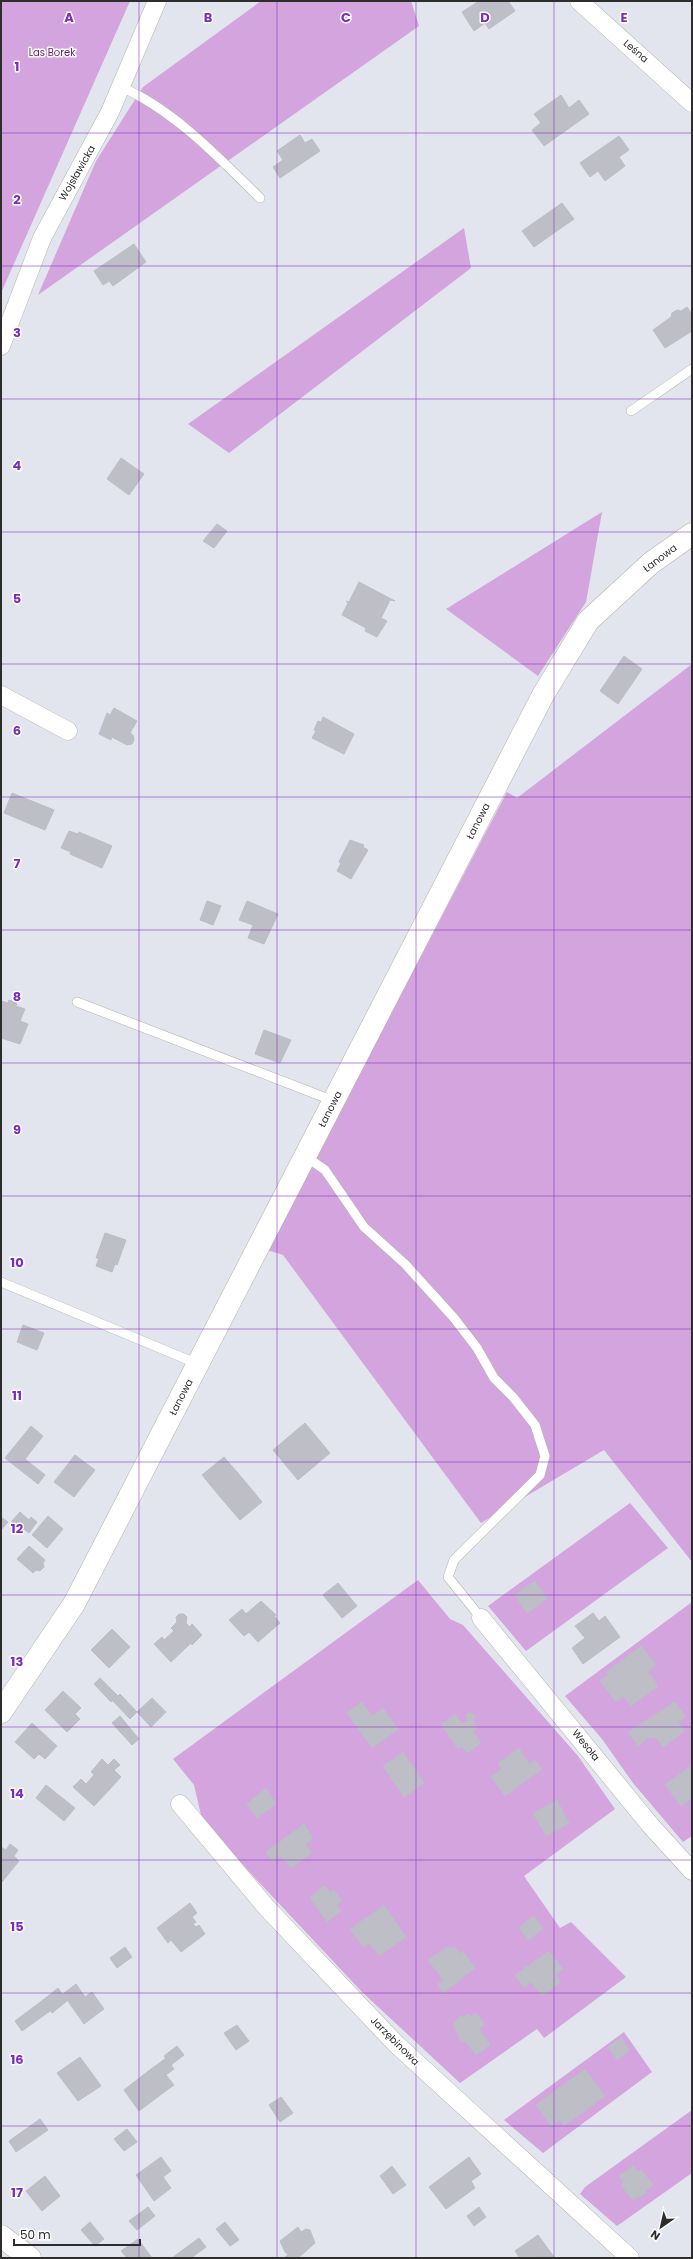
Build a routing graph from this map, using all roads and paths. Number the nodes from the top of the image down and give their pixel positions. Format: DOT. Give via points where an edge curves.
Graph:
graph roads {
  1 [pos="158,1"];
  2 [pos="578,1"];
  3 [pos="121,87"];
  4 [pos="692,103"];
  5 [pos="260,198"];
  6 [pos="1,346"];
  7 [pos="692,369"];
  8 [pos="631,411"];
  9 [pos="692,534"];
  10 [pos="1,695"];
  11 [pos="68,731"];
  12 [pos="77,1002"];
  13 [pos="334,1101"];
  14 [pos="305,1156"];
  15 [pos="1,1282"];
  16 [pos="198,1364"];
  17 [pos="481,1618"];
  18 [pos="1,1712"];
  19 [pos="180,1804"];
  20 [pos="692,1871"];
  21 [pos="1,2236"];
  22 [pos="30,2258"];
  23 [pos="630,2258"];
  1 -- 3 [label="street, Wojsławicka"];
  2 -- 4 [label="street, Leśna"];
  3 -- 5 [label="lane" via="141,95 210,148"];
  3 -- 6 [label="street, Wojsławicka" via="99,135 42,238"];
  7 -- 8 [label="lane"];
  9 -- 13 [label="street, Łanowa" via="651,563 588,621 543,695"];
  10 -- 11 [label="street"];
  12 -- 13 [label="lane"];
  13 -- 14 [label="street, Łanowa"];
  14 -- 16 [label="street, Łanowa"];
  14 -- 17 [label="lane" via="325,1170 364,1227 405,1264 454,1318 477,1348 494,1378 535,1424 545,1456 540,1475 454,1560 448,1577"];
  15 -- 16 [label="lane"];
  16 -- 18 [label="street, Łanowa" via="74,1604"];
  17 -- 20 [label="street, Wesoła" via="651,1826"];
  19 -- 23 [label="street, Jarzębinowa" via="266,1907 396,2044"];
  21 -- 22 [label="street"];
}
